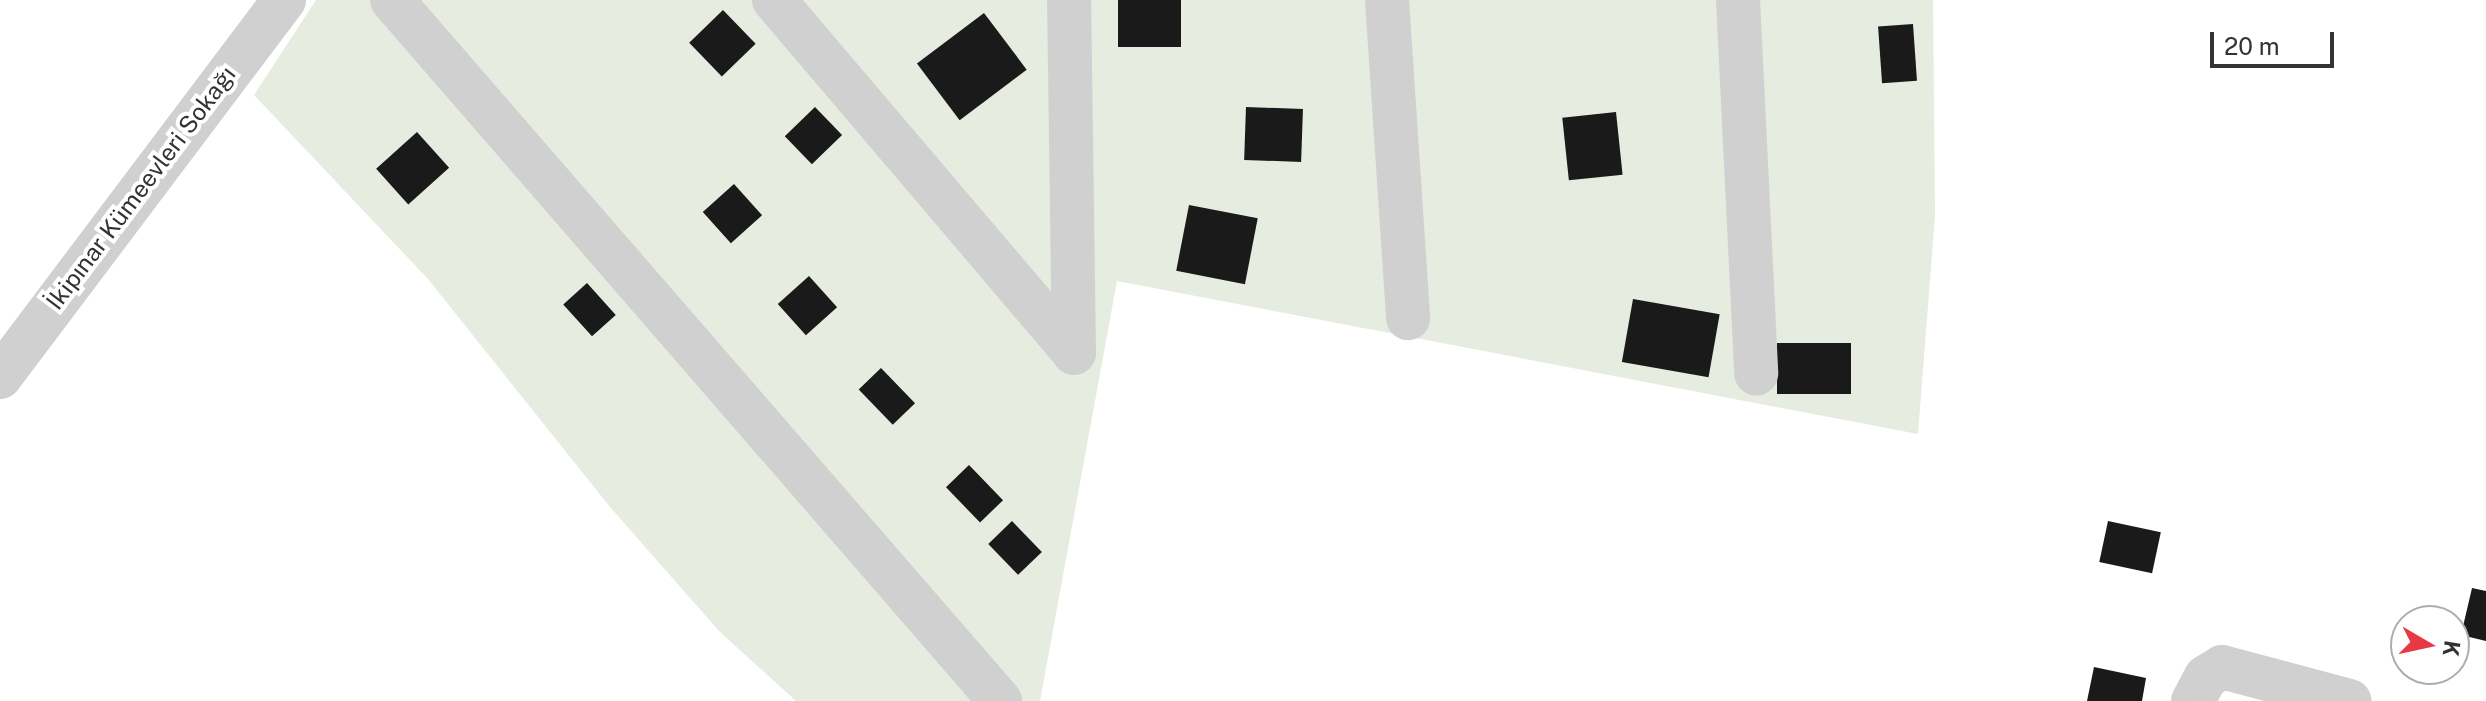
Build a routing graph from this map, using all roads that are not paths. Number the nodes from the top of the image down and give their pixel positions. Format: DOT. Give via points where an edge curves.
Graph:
graph roads {
  1 [pos="284,0"];
  2 [pos="392,0"];
  3 [pos="774,0"];
  4 [pos="1069,0"];
  5 [pos="1387,0"];
  6 [pos="1738,0"];
  7 [pos="1408,318"];
  8 [pos="1756,374"];
  9 [pos="0,377"];
  10 [pos="1000,701"];
  11 [pos="2193,701"];
  12 [pos="2350,701"];
  1 -- 9 [label="street, İkipınar Kümeevleri Sokağı"];
  2 -- 10 [label="street"];
  3 -- 4 [label="street" via="1074,353"];
  5 -- 7 [label="street"];
  6 -- 8 [label="street"];
  11 -- 12 [label="street" via="2206,677 2222,667"];
}
